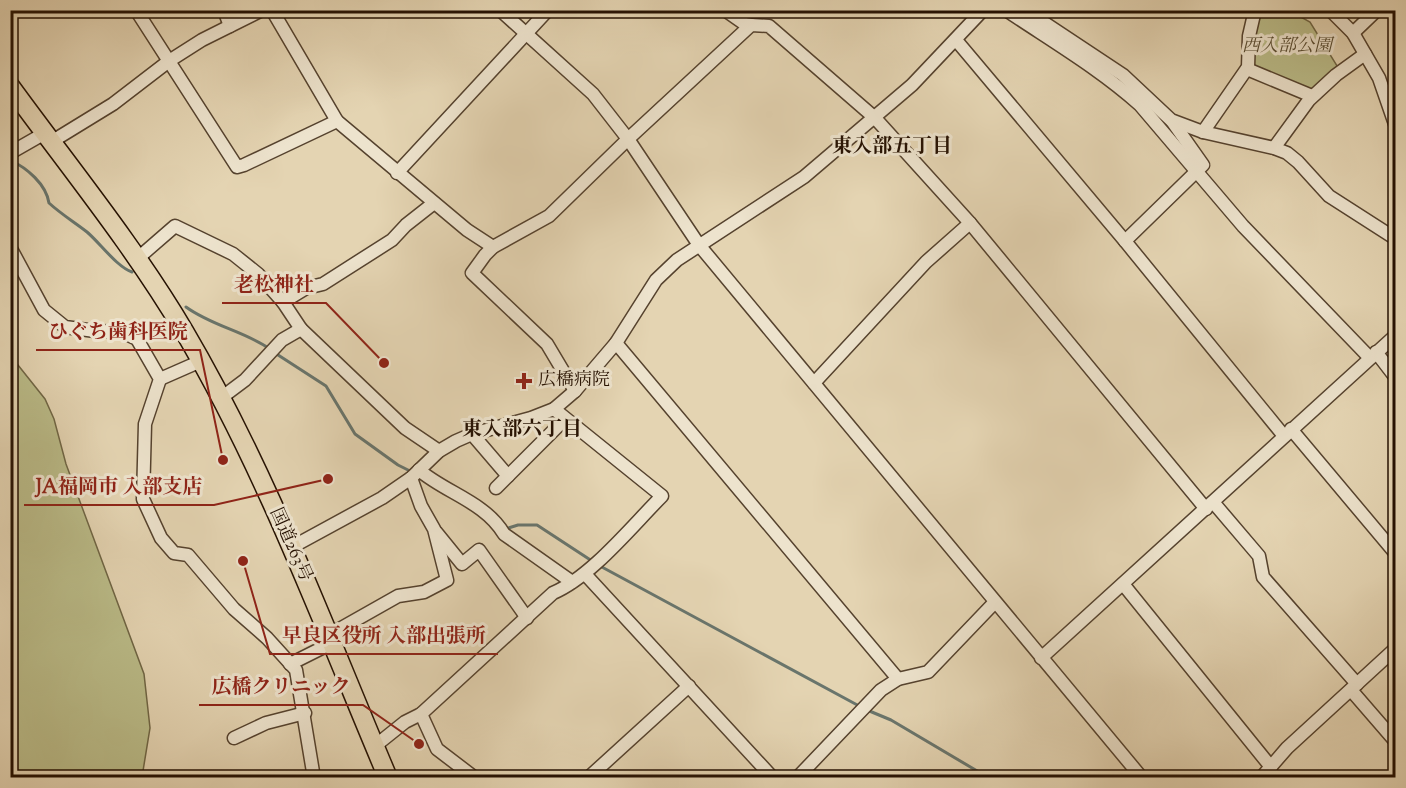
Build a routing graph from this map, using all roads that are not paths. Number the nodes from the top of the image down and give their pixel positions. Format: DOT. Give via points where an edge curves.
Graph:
graph roads {
  1 [pos="135,10"];
  2 [pos="224,10"];
  3 [pos="262,10"];
  4 [pos="272,10"];
  5 [pos="500,10"];
  6 [pos="548,10"];
  7 [pos="725,10"];
  8 [pos="983,10"];
  9 [pos="1006,10"];
  10 [pos="1025,10"];
  11 [pos="1255,10"];
  12 [pos="1330,10"];
  13 [pos="1377,10"];
  14 [pos="751,25"];
  15 [pos="230,26"];
  16 [pos="527,33"];
  17 [pos="1353,33"];
  18 [pos="956,40"];
  19 [pos="1365,54"];
  20 [pos="169,61"];
  21 [pos="1247,69"];
  22 [pos="10,86"];
  23 [pos="1312,96"];
  24 [pos="875,118"];
  25 [pos="1171,120"];
  26 [pos="337,121"];
  27 [pos="1395,127"];
  28 [pos="1203,132"];
  29 [pos="48,138"];
  30 [pos="628,139"];
  31 [pos="1274,148"];
  32 [pos="10,153"];
  33 [pos="1198,171"];
  34 [pos="397,173"];
  35 [pos="434,203"];
  36 [pos="970,223"];
  37 [pos="1395,239"];
  38 [pos="1125,242"];
  39 [pos="699,245"];
  40 [pos="10,247"];
  41 [pos="493,247"];
  42 [pos="137,259"];
  43 [pos="283,302"];
  44 [pos="301,329"];
  45 [pos="1395,335"];
  46 [pos="616,343"];
  47 [pos="1373,355"];
  48 [pos="201,361"];
  49 [pos="1395,378"];
  50 [pos="160,379"];
  51 [pos="814,383"];
  52 [pos="575,391"];
  53 [pos="221,398"];
  54 [pos="554,409"];
  55 [pos="565,419"];
  56 [pos="1288,433"];
  57 [pos="472,434"];
  58 [pos="439,451"];
  59 [pos="415,474"];
  60 [pos="508,476"];
  61 [pos="496,489"];
  62 [pos="1209,505"];
  63 [pos="434,529"];
  64 [pos="292,547"];
  65 [pos="1395,554"];
  66 [pos="587,572"];
  67 [pos="572,582"];
  68 [pos="1123,584"];
  69 [pos="994,602"];
  70 [pos="527,618"];
  71 [pos="331,639"];
  72 [pos="1395,648"];
  73 [pos="1041,658"];
  74 [pos="290,664"];
  75 [pos="898,679"];
  76 [pos="689,686"];
  77 [pos="1354,687"];
  78 [pos="304,713"];
  79 [pos="421,714"];
  80 [pos="234,738"];
  81 [pos="1395,742"];
  82 [pos="375,746"];
  83 [pos="1271,767"];
  84 [pos="314,777"];
  85 [pos="388,777"];
  86 [pos="474,777"];
  87 [pos="588,777"];
  88 [pos="773,777"];
  89 [pos="797,777"];
  90 [pos="1142,777"];
  91 [pos="1261,777"];
  1 -- 20 [label="street"];
  2 -- 15 [label="street"];
  3 -- 15 [label="street"];
  4 -- 26 [label="street"];
  5 -- 16 [label="street"];
  6 -- 16 [label="street"];
  7 -- 14 [label="street"];
  8 -- 18 [label="street"];
  9 -- 33 [label="street" via="1124,90"];
  10 -- 25 [label="street" via="1123,75"];
  11 -- 21 [label="street"];
  12 -- 17 [label="street"];
  13 -- 17 [label="street"];
  14 -- 24 [label="street" via="769,26"];
  14 -- 30 [label="street"];
  15 -- 20 [label="street"];
  16 -- 30 [label="street" via="592,94"];
  16 -- 34 [label="street"];
  17 -- 19 [label="street"];
  18 -- 24 [label="street"];
  18 -- 38 [label="street"];
  19 -- 23 [label="street"];
  19 -- 27 [label="street" via="1379,78"];
  20 -- 26 [label="street" via="237,167"];
  20 -- 29 [label="street" via="113,104"];
  21 -- 23 [label="street"];
  21 -- 28 [label="street"];
  22 -- 29 [label="highway, 国道263号"];
  23 -- 31 [label="street"];
  24 -- 36 [label="street"];
  24 -- 39 [label="street" via="804,177"];
  25 -- 28 [label="street"];
  25 -- 33 [label="street" via="1203,165"];
  26 -- 34 [label="street"];
  28 -- 31 [label="street"];
  29 -- 32 [label="street"];
  29 -- 42 [label="highway, 国道263号"];
  30 -- 39 [label="street"];
  30 -- 41 [label="street" via="549,216"];
  31 -- 37 [label="street" via="1298,162 1329,196"];
  33 -- 38 [label="street"];
  33 -- 47 [label="street" via="1243,226"];
  34 -- 35 [label="street"];
  35 -- 41 [label="street"];
  35 -- 43 [label="street" via="392,240 322,284 306,288"];
  36 -- 51 [label="street" via="926,262"];
  36 -- 62 [label="street"];
  38 -- 56 [label="street"];
  39 -- 46 [label="street" via="656,280"];
  39 -- 51 [label="street"];
  40 -- 50 [label="street" via="44,310 65,327 122,332 137,339"];
  41 -- 52 [label="street" via="472,273 547,344"];
  42 -- 43 [label="street" via="175,226 232,254 258,274"];
  42 -- 48 [label="highway, 国道263号"];
  43 -- 44 [label="street"];
  44 -- 53 [label="street" via="282,340 245,380"];
  44 -- 58 [label="street" via="405,428"];
  45 -- 47 [label="street"];
  46 -- 52 [label="street"];
  46 -- 75 [label="street"];
  47 -- 49 [label="street"];
  47 -- 56 [label="street"];
  48 -- 50 [label="street"];
  48 -- 53 [label="highway, 国道263号"];
  50 -- 74 [label="street" via="145,424 143,499 161,538 174,553 188,555 234,609"];
  51 -- 69 [label="street"];
  52 -- 54 [label="street"];
  53 -- 64 [label="highway, 国道263号"];
  54 -- 55 [label="street"];
  54 -- 57 [label="street"];
  55 -- 60 [label="street"];
  55 -- 66 [label="street" via="662,496"];
  56 -- 62 [label="street"];
  56 -- 65 [label="street"];
  57 -- 58 [label="street"];
  57 -- 60 [label="street"];
  58 -- 59 [label="street"];
  59 -- 63 [label="street" via="421,506"];
  59 -- 64 [label="street" via="382,498"];
  59 -- 67 [label="street" via="481,508 502,530"];
  60 -- 61 [label="street"];
  62 -- 68 [label="street"];
  62 -- 77 [label="street" via="1259,556 1263,577"];
  63 -- 70 [label="street" via="462,564 479,550"];
  63 -- 71 [label="street" via="447,580 424,592 398,596"];
  64 -- 71 [label="highway, 国道263号"];
  66 -- 67 [label="street"];
  66 -- 76 [label="street"];
  67 -- 70 [label="street" via="553,593"];
  68 -- 73 [label="street"];
  68 -- 83 [label="street"];
  69 -- 73 [label="street"];
  69 -- 75 [label="street" via="928,672"];
  70 -- 79 [label="street"];
  71 -- 74 [label="street"];
  71 -- 82 [label="highway, 国道263号"];
  72 -- 77 [label="street"];
  73 -- 90 [label="street"];
  74 -- 78 [label="street" via="296,670"];
  75 -- 89 [label="street" via="881,690"];
  76 -- 87 [label="street"];
  76 -- 88 [label="street"];
  77 -- 81 [label="street"];
  77 -- 83 [label="street"];
  78 -- 80 [label="street" via="266,723"];
  78 -- 84 [label="street"];
  79 -- 82 [label="street"];
  79 -- 86 [label="street" via="437,748"];
  82 -- 85 [label="highway, 国道263号"];
  83 -- 91 [label="street"];
}
